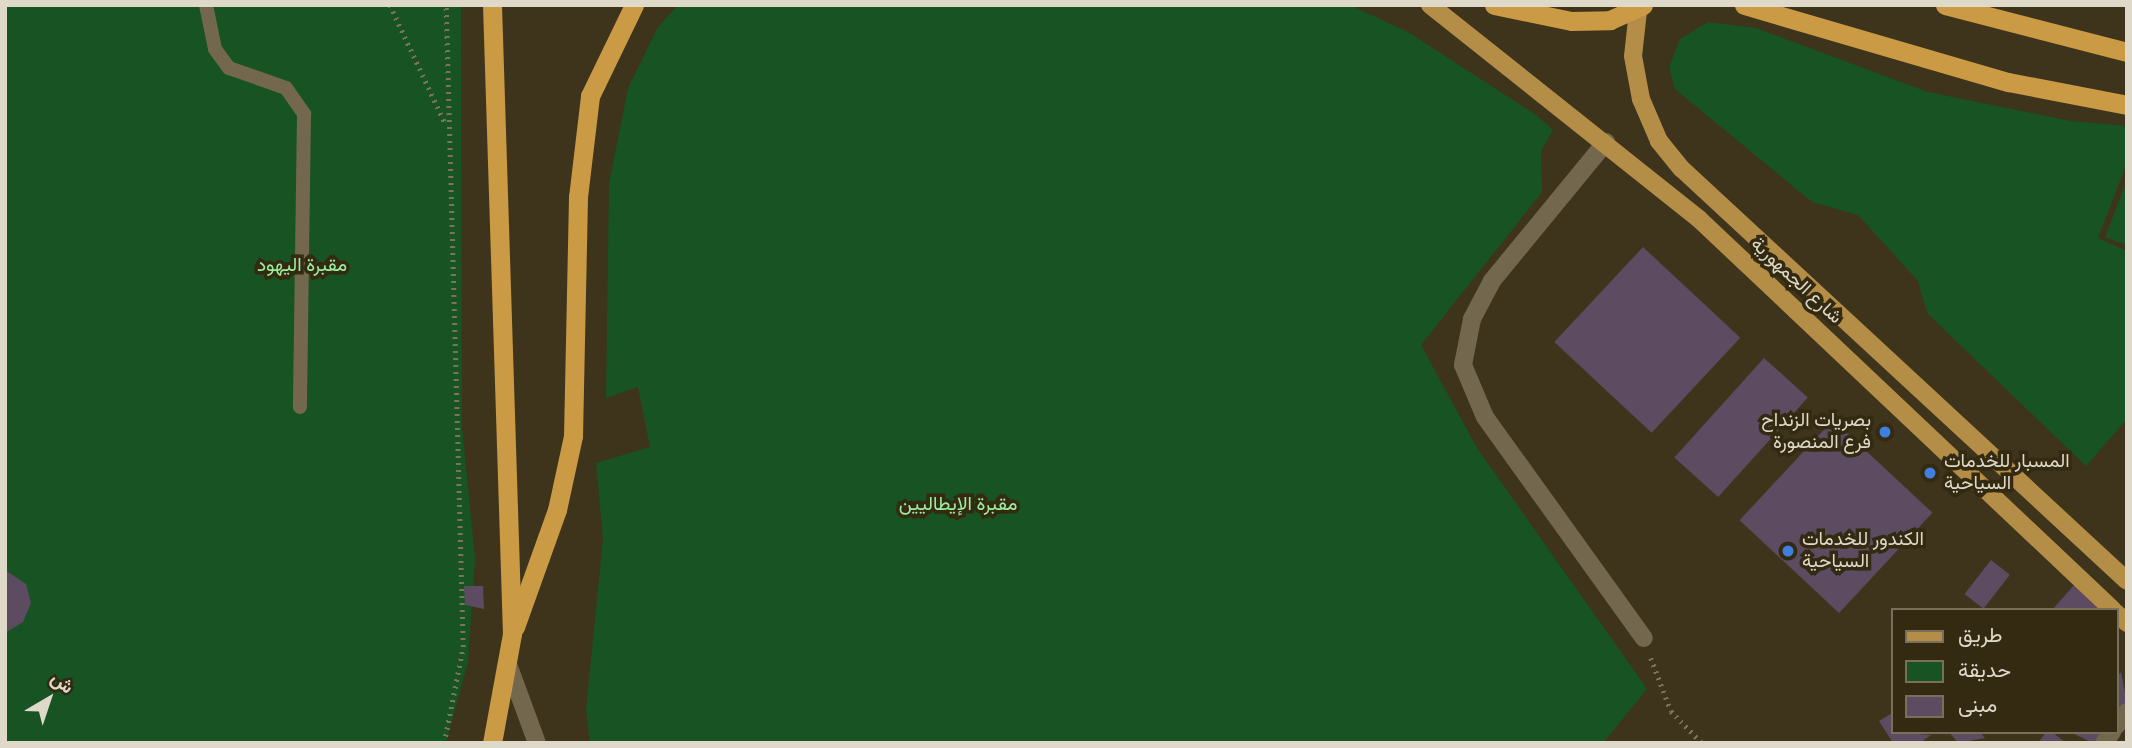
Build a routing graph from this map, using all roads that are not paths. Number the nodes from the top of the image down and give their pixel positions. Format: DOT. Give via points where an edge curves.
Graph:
graph roads {
  1 [pos="206,5"];
  2 [pos="492,5"];
  3 [pos="634,5"];
  4 [pos="1430,5"];
  5 [pos="1494,5"];
  6 [pos="1744,5"];
  7 [pos="1945,5"];
  8 [pos="1640,8"];
  9 [pos="2127,52"];
  10 [pos="2127,105"];
  11 [pos="1606,142"];
  12 [pos="300,407"];
  13 [pos="2127,581"];
  14 [pos="2112,608"];
  15 [pos="512,634"];
  16 [pos="1643,638"];
  17 [pos="509,667"];
  18 [pos="492,743"];
  19 [pos="537,743"];
  1 -- 12 [label="lane" via="215,49 229,68 286,88 304,114"];
  2 -- 15 [label="highway"];
  3 -- 15 [label="highway" via="590,96 578,197 573,436 557,510"];
  4 -- 11 [label="main road, شارع الجمهورية"];
  5 -- 8 [label="highway" via="1571,22"];
  6 -- 10 [label="highway" via="2008,82"];
  7 -- 9 [label="highway"];
  8 -- 13 [label="main road, شارع الجمهورية" via="1633,56 1641,99 1659,141 1682,169"];
  11 -- 14 [label="main road, شارع الجمهورية" via="1699,219"];
  11 -- 16 [label="street" via="1492,281 1472,319 1462,365 1485,417"];
  15 -- 17 [label="highway"];
  17 -- 18 [label="highway"];
  17 -- 19 [label="street"];
}
